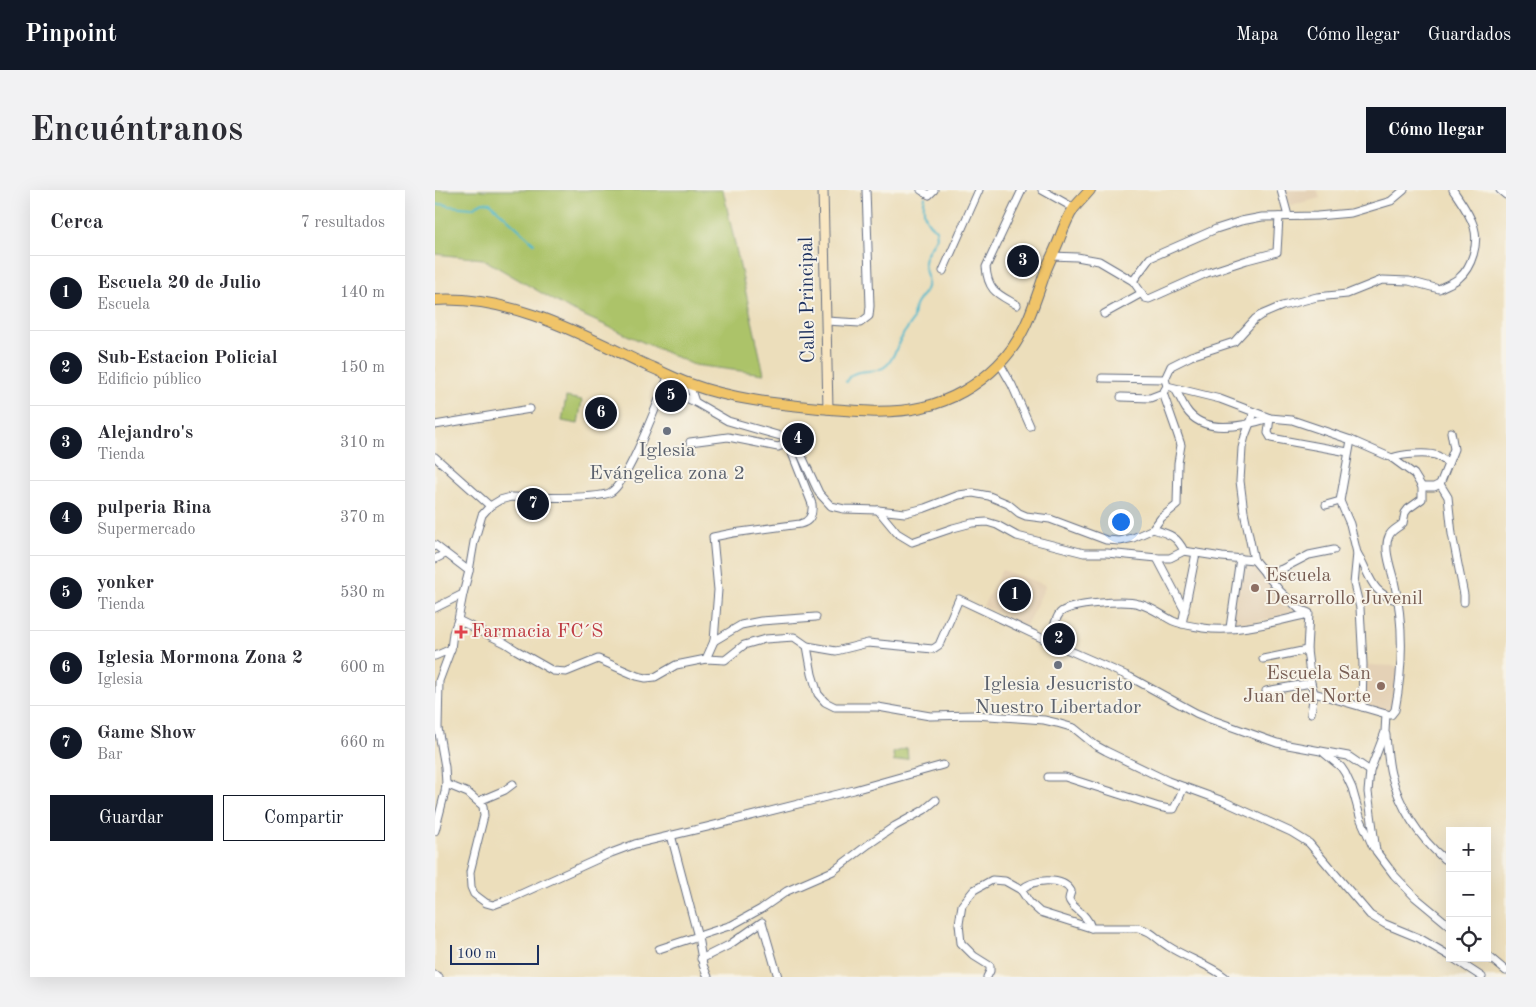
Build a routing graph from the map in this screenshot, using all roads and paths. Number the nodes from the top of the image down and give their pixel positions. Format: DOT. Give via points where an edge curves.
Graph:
graph roads {
  1 [pos="823,190"];
  2 [pos="866,190"];
  3 [pos="921,190"];
  4 [pos="935,190"];
  5 [pos="979,190"];
  6 [pos="1022,190"];
  7 [pos="1042,190"];
  8 [pos="1090,190"];
  9 [pos="1281,190"];
  10 [pos="1404,190"];
  11 [pos="1453,190"];
  12 [pos="1500,190"];
  13 [pos="1506,195"];
  14 [pos="1074,208"];
  15 [pos="1288,216"];
  16 [pos="1279,217"];
  17 [pos="1052,256"];
  18 [pos="943,271"];
  19 [pos="1133,281"];
  20 [pos="1142,293"];
  21 [pos="435,300"];
  22 [pos="1017,305"];
  23 [pos="1104,314"];
  24 [pos="826,321"];
  25 [pos="1000,364"];
  26 [pos="669,375"];
  27 [pos="1102,378"];
  28 [pos="689,384"];
  29 [pos="1169,384"];
  30 [pos="664,388"];
  31 [pos="1163,393"];
  32 [pos="1121,397"];
  33 [pos="695,402"];
  34 [pos="530,409"];
  35 [pos="828,409"];
  36 [pos="1254,413"];
  37 [pos="1270,418"];
  38 [pos="1250,424"];
  39 [pos="435,425"];
  40 [pos="1030,426"];
  41 [pos="1451,432"];
  42 [pos="1351,440"];
  43 [pos="789,441"];
  44 [pos="690,442"];
  45 [pos="1348,452"];
  46 [pos="435,457"];
  47 [pos="1392,458"];
  48 [pos="1448,463"];
  49 [pos="1440,484"];
  50 [pos="1422,487"];
  51 [pos="1340,501"];
  52 [pos="1326,505"];
  53 [pos="490,506"];
  54 [pos="878,510"];
  55 [pos="1153,529"];
  56 [pos="435,545"];
  57 [pos="1334,550"];
  58 [pos="1184,551"];
  59 [pos="1196,553"];
  60 [pos="1357,553"];
  61 [pos="445,554"];
  62 [pos="1157,558"];
  63 [pos="1240,558"];
  64 [pos="435,559"];
  65 [pos="1253,560"];
  66 [pos="469,571"];
  67 [pos="1265,574"];
  68 [pos="463,594"];
  69 [pos="1399,601"];
  70 [pos="1464,602"];
  71 [pos="435,608"];
  72 [pos="1185,611"];
  73 [pos="1309,614"];
  74 [pos="816,617"];
  75 [pos="458,620"];
  76 [pos="1182,624"];
  77 [pos="1230,628"];
  78 [pos="714,641"];
  79 [pos="1050,642"];
  80 [pos="807,646"];
  81 [pos="451,649"];
  82 [pos="1307,650"];
  83 [pos="435,656"];
  84 [pos="706,659"];
  85 [pos="1263,659"];
  86 [pos="1311,683"];
  87 [pos="1266,691"];
  88 [pos="1314,693"];
  89 [pos="1362,707"];
  90 [pos="1311,713"];
  91 [pos="1386,714"];
  92 [pos="1385,732"];
  93 [pos="1324,752"];
  94 [pos="943,765"];
  95 [pos="1370,771"];
  96 [pos="1048,777"];
  97 [pos="446,784"];
  98 [pos="513,784"];
  99 [pos="1184,787"];
  100 [pos="936,800"];
  101 [pos="479,801"];
  102 [pos="435,831"];
  103 [pos="671,835"];
  104 [pos="1376,851"];
  105 [pos="1444,859"];
  106 [pos="1021,890"];
  107 [pos="1446,923"];
  108 [pos="1091,928"];
  109 [pos="698,937"];
  110 [pos="659,949"];
  111 [pos="1446,954"];
  112 [pos="701,959"];
  113 [pos="1491,959"];
  114 [pos="1459,962"];
  115 [pos="1506,971"];
  116 [pos="435,975"];
  117 [pos="439,977"];
  118 [pos="709,977"];
  119 [pos="778,977"];
  120 [pos="987,977"];
  121 [pos="1225,977"];
  122 [pos="1482,977"];
  1 -- 24 [label="street, Calle Principal"];
  2 -- 24 [label="street" via="869,316 860,323"];
  3 -- 4 [label="street" via="929,195"];
  5 -- 18 [label="street"];
  6 -- 22 [label="street" via="986,267 991,287"];
  7 -- 14 [label="street"];
  8 -- 14 [label="main road"];
  9 -- 15 [label="street"];
  10 -- 15 [label="street" via="1391,201 1351,213"];
  11 -- 29 [label="street" via="1470,216 1476,242 1469,263 1458,279 1439,289 1409,281 1382,280 1347,294 1282,306 1255,319 1234,342 1171,366"];
  12 -- 13 [label="street"];
  14 -- 17 [label="main road"];
  15 -- 16 [label="street"];
  16 -- 19 [label="street" via="1262,217 1216,229 1165,251 1150,258"];
  16 -- 20 [label="street" via="1277,252 1207,273 1149,299"];
  17 -- 19 [label="street" via="1099,261"];
  17 -- 25 [label="main road" via="1021,335"];
  19 -- 20 [label="street"];
  20 -- 23 [label="street"];
  21 -- 26 [label="main road" via="495,305 551,320"];
  24 -- 35 [label="street, Calle Principal"];
  25 -- 35 [label="main road" via="967,389 922,407 886,412"];
  25 -- 40 [label="street"];
  26 -- 28 [label="main road"];
  26 -- 30 [label="street"];
  27 -- 29 [label="street"];
  28 -- 33 [label="street"];
  28 -- 35 [label="main road" via="722,394"];
  29 -- 31 [label="street"];
  29 -- 36 [label="street"];
  29 -- 38 [label="street" via="1198,422 1227,426"];
  30 -- 33 [label="street"];
  30 -- 53 [label="street" via="624,479 611,492 595,496 511,497"];
  31 -- 32 [label="street" via="1150,398"];
  31 -- 55 [label="street" via="1181,445 1177,502"];
  33 -- 43 [label="street" via="728,421"];
  34 -- 39 [label="street"];
  36 -- 37 [label="street"];
  36 -- 38 [label="street"];
  37 -- 38 [label="street"];
  37 -- 42 [label="street" via="1292,420"];
  37 -- 45 [label="street" via="1268,433 1271,438"];
  38 -- 65 [label="street" via="1242,448 1240,480"];
  41 -- 48 [label="street" via="1454,449"];
  42 -- 45 [label="street"];
  42 -- 47 [label="street"];
  43 -- 44 [label="street" via="778,446 728,437"];
  43 -- 54 [label="street" via="799,450 819,493 831,506"];
  43 -- 78 [label="street" via="813,512 809,520 800,524 713,537 718,590"];
  45 -- 51 [label="street"];
  46 -- 53 [label="street"];
  47 -- 48 [label="street" via="1413,454 1437,456"];
  47 -- 50 [label="street" via="1414,474"];
  48 -- 49 [label="street"];
  49 -- 50 [label="street"];
  49 -- 70 [label="street" via="1448,497"];
  50 -- 69 [label="street" via="1422,499 1408,509 1403,524 1389,535 1387,546"];
  51 -- 52 [label="street"];
  51 -- 60 [label="street"];
  53 -- 66 [label="street" via="482,515"];
  54 -- 55 [label="street" via="905,513 973,493 1008,504 1026,516 1050,519 1106,540 1133,538"];
  54 -- 62 [label="street" via="897,533 912,542 953,528 987,522 1017,536 1084,553"];
  55 -- 58 [label="street" via="1175,538"];
  56 -- 61 [label="street"];
  57 -- 67 [label="street" via="1309,555"];
  58 -- 59 [label="street"];
  58 -- 62 [label="street" via="1170,558"];
  59 -- 63 [label="street"];
  59 -- 72 [label="street"];
  60 -- 69 [label="street" via="1371,583 1387,598"];
  60 -- 89 [label="street" via="1354,584 1360,608"];
  61 -- 64 [label="street"];
  61 -- 66 [label="street"];
  62 -- 72 [label="street"];
  63 -- 65 [label="street"];
  63 -- 77 [label="street"];
  65 -- 67 [label="street"];
  66 -- 68 [label="street"];
  67 -- 73 [label="street" via="1299,609"];
  68 -- 71 [label="street"];
  68 -- 75 [label="street"];
  69 -- 91 [label="street" via="1400,682 1395,710 1391,715"];
  72 -- 76 [label="street"];
  73 -- 77 [label="street" via="1264,625"];
  73 -- 82 [label="street"];
  74 -- 78 [label="street" via="741,625"];
  75 -- 81 [label="street"];
  75 -- 84 [label="street" via="553,671 566,672 598,659 646,678 655,677 677,664"];
  76 -- 77 [label="street"];
  76 -- 79 [label="street" via="1137,603 1109,601 1061,612"];
  78 -- 84 [label="street"];
  79 -- 80 [label="street" via="959,599 939,645 933,649 868,643 836,650"];
  79 -- 93 [label="street" via="1130,677 1210,719 1277,743"];
  80 -- 84 [label="street" via="794,637 765,640 744,645 725,660"];
  80 -- 99 [label="street" via="818,694 835,707 878,707 930,716 975,715 1044,720 1074,728 1095,745"];
  81 -- 83 [label="street"];
  81 -- 97 [label="street" via="439,681 438,728"];
  82 -- 85 [label="street"];
  82 -- 86 [label="street"];
  86 -- 87 [label="street"];
  86 -- 88 [label="street"];
  88 -- 89 [label="street"];
  88 -- 90 [label="street"];
  89 -- 91 [label="street"];
  91 -- 92 [label="street"];
  92 -- 95 [label="street"];
  92 -- 105 [label="street" via="1391,775 1400,800 1424,840"];
  93 -- 95 [label="street" via="1348,756"];
  93 -- 104 [label="street" via="1345,773"];
  94 -- 103 [label="street"];
  95 -- 104 [label="street" via="1368,792"];
  96 -- 99 [label="street" via="1065,778 1172,810"];
  97 -- 101 [label="street"];
  97 -- 102 [label="street"];
  98 -- 101 [label="street"];
  99 -- 111 [label="street" via="1223,801 1309,843 1370,915"];
  100 -- 109 [label="street" via="833,870 787,891 732,925"];
  101 -- 103 [label="street" via="484,816 469,880 474,894 493,905 611,853"];
  103 -- 109 [label="street"];
  104 -- 107 [label="street" via="1415,897"];
  106 -- 108 [label="street" via="1040,912"];
  106 -- 108 [label="street" via="1048,881 1068,886 1071,903 1088,919"];
  106 -- 120 [label="street" via="1005,881 992,880 974,890 962,905 961,943 990,966"];
  108 -- 121 [label="street" via="1145,929 1167,946"];
  109 -- 110 [label="street"];
  109 -- 112 [label="street"];
  112 -- 118 [label="street"];
  112 -- 119 [label="street" via="729,945 762,922"];
  113 -- 115 [label="street"];
  114 -- 122 [label="street"];
  116 -- 117 [label="street"];
}
